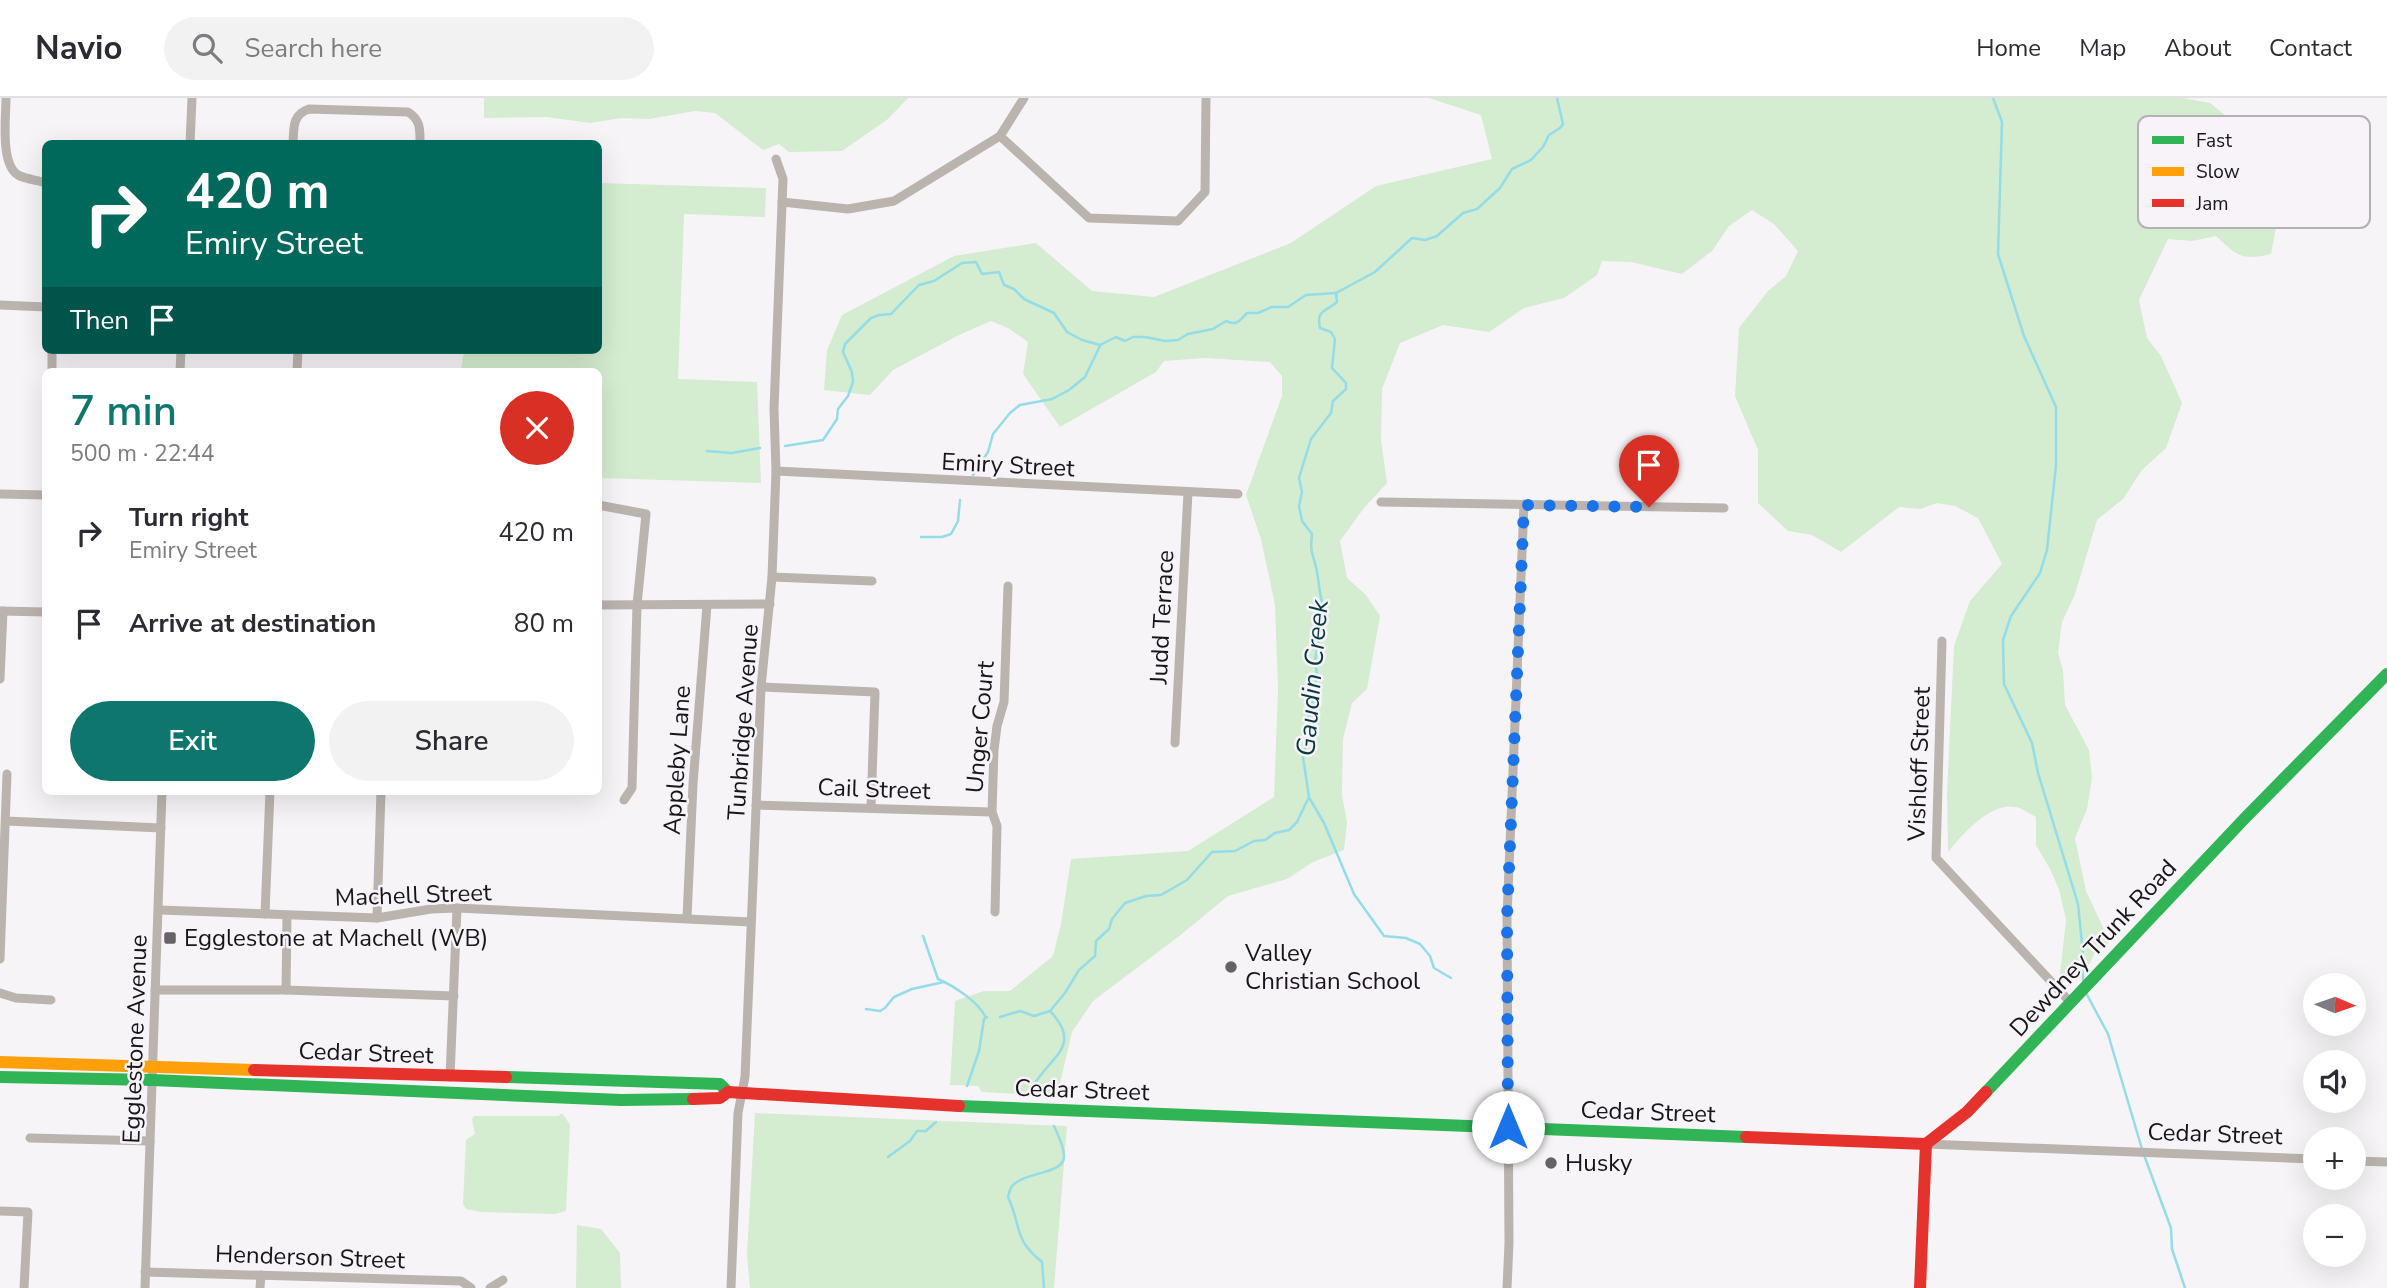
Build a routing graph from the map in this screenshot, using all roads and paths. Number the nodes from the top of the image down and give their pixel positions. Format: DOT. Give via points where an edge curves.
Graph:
graph roads {
  1 [pos="6,98"];
  2 [pos="192,98"];
  3 [pos="1024,98"];
  4 [pos="1206,98"];
  5 [pos="1000,136"];
  6 [pos="190,140"];
  7 [pos="293,140"];
  8 [pos="420,140"];
  9 [pos="776,159"];
  10 [pos="42,182"];
  11 [pos="782,202"];
  12 [pos="0,304"];
  13 [pos="42,307"];
  14 [pos="776,471"];
  15 [pos="1188,492"];
  16 [pos="0,494"];
  17 [pos="1238,494"];
  18 [pos="42,495"];
  19 [pos="1381,502"];
  20 [pos="1524,505"];
  21 [pos="602,506"];
  22 [pos="1724,508"];
  23 [pos="772,577"];
  24 [pos="872,581"];
  25 [pos="1008,586"];
  26 [pos="770,604"];
  27 [pos="602,605"];
  28 [pos="637,605"];
  29 [pos="707,605"];
  30 [pos="1,611"];
  31 [pos="42,612"];
  32 [pos="1942,641"];
  33 [pos="2387,674"];
  34 [pos="0,680"];
  35 [pos="761,687"];
  36 [pos="1175,743"];
  37 [pos="7,774"];
  38 [pos="162,795"];
  39 [pos="270,795"];
  40 [pos="381,795"];
  41 [pos="624,800"];
  42 [pos="756,805"];
  43 [pos="871,808"];
  44 [pos="992,812"];
  45 [pos="6,821"];
  46 [pos="161,828"];
  47 [pos="457,908"];
  48 [pos="160,910"];
  49 [pos="995,912"];
  50 [pos="265,914"];
  51 [pos="287,916"];
  52 [pos="377,918"];
  53 [pos="687,918"];
  54 [pos="751,922"];
  55 [pos="0,959"];
  56 [pos="155,990"];
  57 [pos="286,990"];
  58 [pos="0,993"];
  59 [pos="454,996"];
  60 [pos="51,1000"];
  61 [pos="2071,1003"];
  62 [pos="0,1062"];
  63 [pos="152,1073"];
  64 [pos="0,1077"];
  65 [pos="450,1077"];
  66 [pos="734,1092"];
  67 [pos="1508,1127"];
  68 [pos="30,1138"];
  69 [pos="150,1141"];
  70 [pos="1926,1144"];
  71 [pos="2303,1159"];
  72 [pos="2366,1161"];
  73 [pos="2387,1162"];
  74 [pos="0,1211"];
  75 [pos="145,1272"];
  76 [pos="261,1275"];
  77 [pos="503,1280"];
  78 [pos="373,1283"];
  79 [pos="24,1288"];
  80 [pos="145,1288"];
  81 [pos="260,1288"];
  82 [pos="471,1288"];
  83 [pos="490,1288"];
  84 [pos="732,1288"];
  85 [pos="1507,1288"];
  86 [pos="1920,1288"];
  1 -- 10 [label="street" via="9,164 17,174"];
  2 -- 6 [label="street"];
  3 -- 5 [label="street"];
  4 -- 5 [label="street" via="1205,192 1178,221 1089,218"];
  5 -- 11 [label="street" via="894,201 848,209"];
  7 -- 8 [label="street" via="295,120 310,109 408,112 420,126"];
  9 -- 11 [label="street, Tunbridge Avenue" via="783,179"];
  11 -- 14 [label="street, Tunbridge Avenue"];
  12 -- 13 [label="street"];
  14 -- 15 [label="street, Emiry Street"];
  14 -- 23 [label="street, Tunbridge Avenue"];
  15 -- 17 [label="street, Emiry Street"];
  15 -- 36 [label="street, Judd Terrace"];
  16 -- 18 [label="street"];
  19 -- 20 [label="street"];
  20 -- 22 [label="street"];
  20 -- 67 [label="street" via="1507,918"];
  21 -- 28 [label="street" via="646,514"];
  23 -- 24 [label="street"];
  23 -- 26 [label="street, Tunbridge Avenue"];
  25 -- 44 [label="street, Unger Court" via="1004,702 994,750"];
  26 -- 29 [label="street"];
  26 -- 35 [label="street, Tunbridge Avenue"];
  27 -- 28 [label="street"];
  28 -- 29 [label="street"];
  28 -- 41 [label="street" via="632,788"];
  29 -- 53 [label="street, Appleby Lane"];
  30 -- 31 [label="street"];
  30 -- 34 [label="street"];
  32 -- 61 [label="street, Vishloff Street" via="1936,858"];
  33 -- 61 [label="main road, Dewdney Trunk Road"];
  35 -- 42 [label="street, Tunbridge Avenue"];
  35 -- 43 [label="street" via="875,692"];
  37 -- 45 [label="street"];
  38 -- 46 [label="street, Egglestone Avenue"];
  39 -- 50 [label="street"];
  40 -- 52 [label="street"];
  42 -- 43 [label="street, Cail Street"];
  42 -- 54 [label="street, Tunbridge Avenue"];
  43 -- 44 [label="street, Cail Street"];
  44 -- 49 [label="street, Unger Court" via="997,826"];
  45 -- 46 [label="street"];
  45 -- 55 [label="street"];
  46 -- 48 [label="street, Egglestone Avenue"];
  47 -- 52 [label="street, Machell Street"];
  47 -- 53 [label="street, Machell Street"];
  47 -- 59 [label="street"];
  48 -- 50 [label="street, Machell Street"];
  48 -- 56 [label="street, Egglestone Avenue"];
  50 -- 51 [label="street, Machell Street"];
  51 -- 52 [label="street, Machell Street"];
  51 -- 57 [label="street"];
  53 -- 54 [label="street, Machell Street"];
  54 -- 66 [label="street, Tunbridge Avenue" via="745,1077"];
  56 -- 57 [label="street"];
  56 -- 63 [label="street, Egglestone Avenue"];
  57 -- 59 [label="street"];
  58 -- 60 [label="street"];
  59 -- 65 [label="street"];
  61 -- 70 [label="main road, Dewdney Trunk Road" via="1967,1112"];
  62 -- 63 [label="main road, Cedar Street"];
  63 -- 64 [label="main road, Cedar Street"];
  63 -- 65 [label="main road, Cedar Street"];
  63 -- 66 [label="main road, Cedar Street" via="621,1100 720,1098"];
  63 -- 69 [label="street, Egglestone Avenue"];
  65 -- 66 [label="main road, Cedar Street" via="720,1084"];
  66 -- 67 [label="main road, Cedar Street" via="948,1106"];
  66 -- 84 [label="street, Tunbridge Avenue"];
  67 -- 70 [label="main road, Cedar Street"];
  67 -- 85 [label="street"];
  68 -- 69 [label="street"];
  69 -- 75 [label="street, Egglestone Avenue"];
  70 -- 71 [label="street, Cedar Street"];
  70 -- 86 [label="main road"];
  72 -- 73 [label="street"];
  74 -- 79 [label="street" via="27,1212"];
  75 -- 76 [label="street, Henderson Street"];
  75 -- 80 [label="street, Egglestone Avenue"];
  76 -- 78 [label="street, Henderson Street"];
  76 -- 81 [label="street"];
  77 -- 83 [label="street"];
  78 -- 82 [label="street, Henderson Street" via="461,1281"];
}
